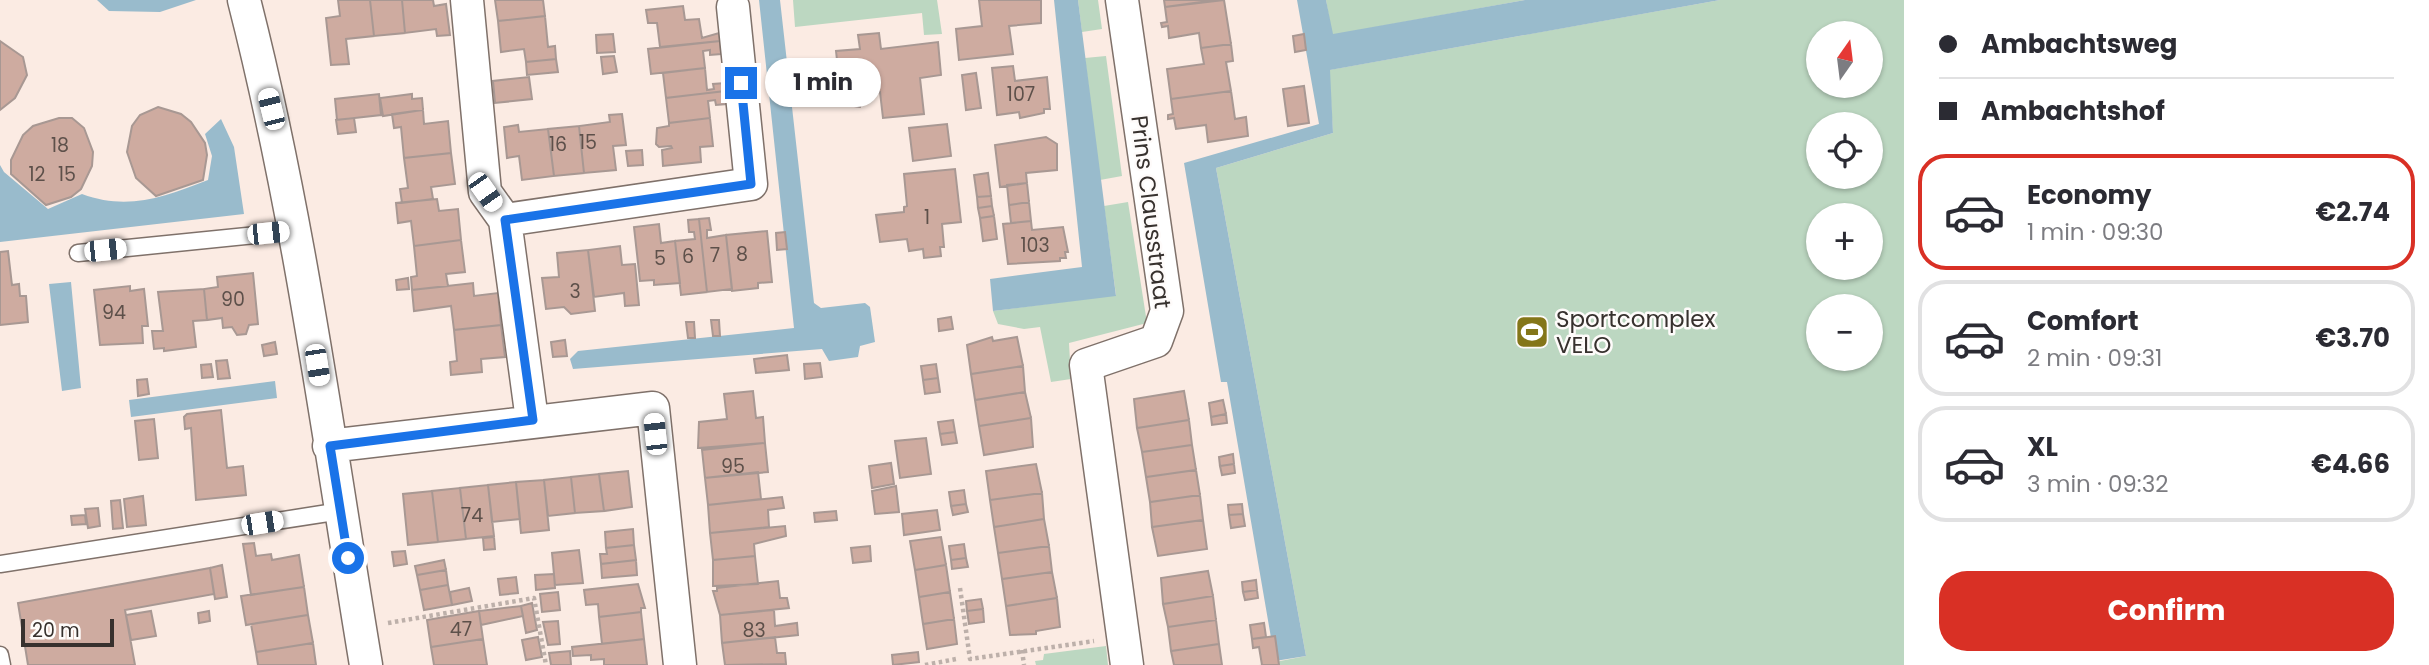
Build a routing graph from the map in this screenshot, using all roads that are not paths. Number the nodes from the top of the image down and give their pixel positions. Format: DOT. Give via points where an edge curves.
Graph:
graph roads {
  1 [pos="244,0"];
  2 [pos="467,0"];
  3 [pos="1122,0"];
  4 [pos="733,7"];
  5 [pos="505,220"];
  6 [pos="295,231"];
  7 [pos="78,253"];
  8 [pos="533,420"];
  9 [pos="330,446"];
  10 [pos="341,511"];
  11 [pos="0,564"];
  12 [pos="1125,651"];
  13 [pos="0,655"];
  14 [pos="2,665"];
  15 [pos="366,665"];
  16 [pos="680,665"];
  1 -- 6 [label="street"];
  2 -- 5 [label="street" via="485,192"];
  3 -- 12 [label="street, Prins Clausstraat" via="1167,311 1156,341 1086,365"];
  4 -- 5 [label="street" via="751,184"];
  5 -- 8 [label="street"];
  6 -- 7 [label="lane"];
  6 -- 9 [label="street"];
  8 -- 9 [label="street"];
  8 -- 16 [label="street" via="653,408"];
  9 -- 10 [label="street"];
  10 -- 11 [label="lane"];
  10 -- 15 [label="street"];
  13 -- 14 [label="lane"];
}
